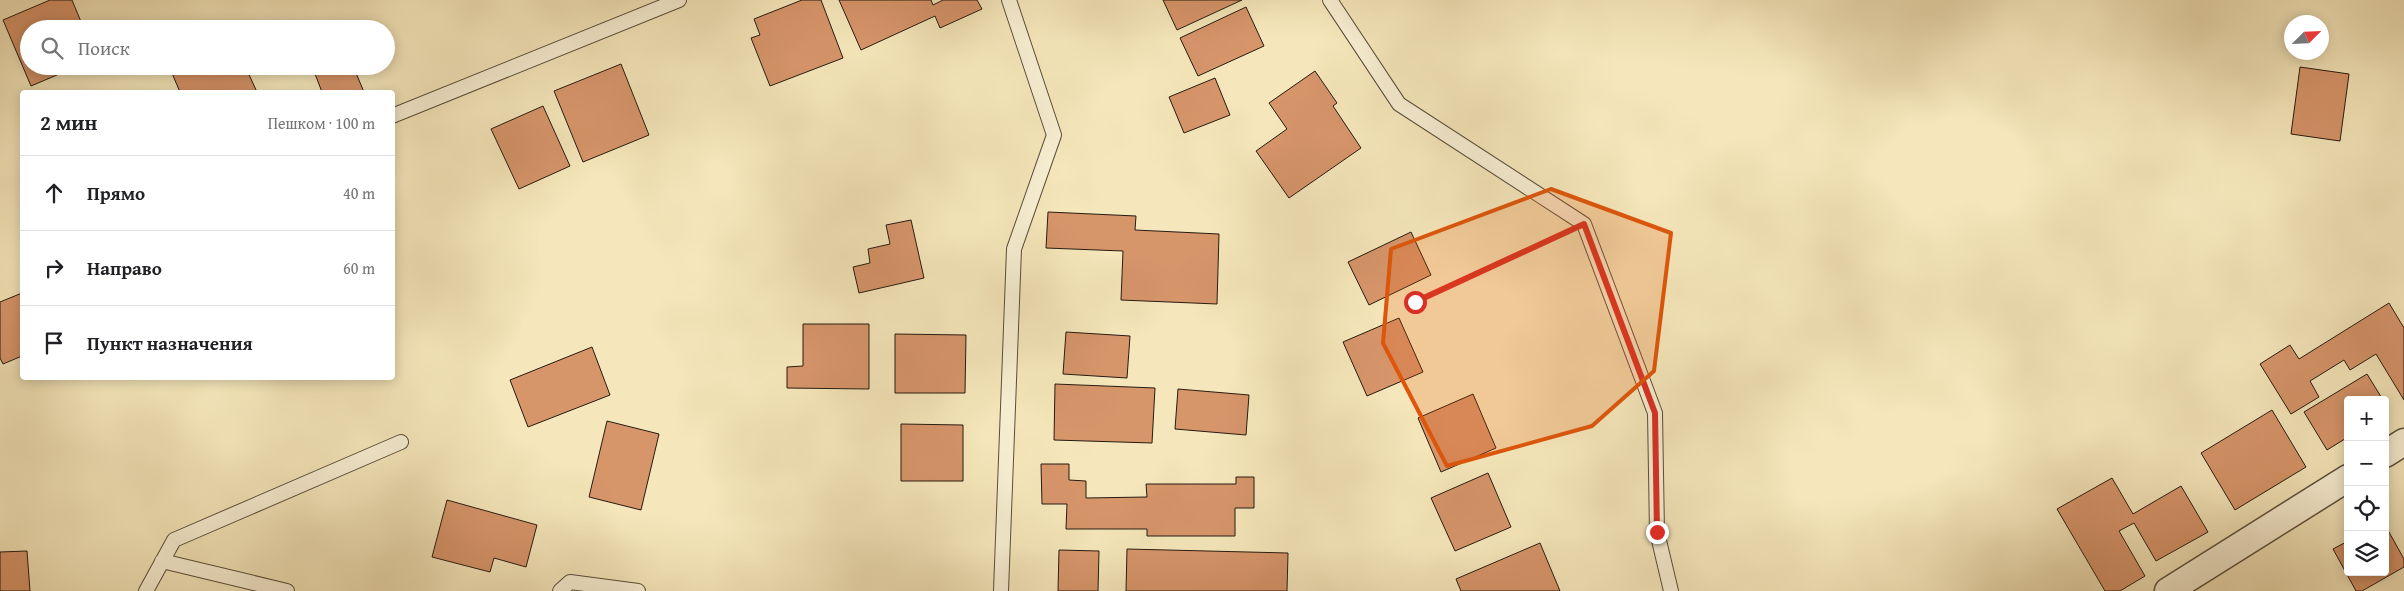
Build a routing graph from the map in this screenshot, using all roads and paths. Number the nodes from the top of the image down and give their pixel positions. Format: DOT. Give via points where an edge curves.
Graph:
graph roads {
  1 [pos="679,0"];
  2 [pos="1009,0"];
  3 [pos="1330,0"];
  4 [pos="395,115"];
  5 [pos="1584,224"];
  6 [pos="1415,302"];
  7 [pos="401,442"];
  8 [pos="2404,442"];
  9 [pos="2389,451"];
  10 [pos="2344,481"];
  11 [pos="162,561"];
  12 [pos="146,591"];
  13 [pos="287,591"];
  14 [pos="560,591"];
  15 [pos="638,591"];
  16 [pos="1001,591"];
  17 [pos="1671,591"];
  18 [pos="2168,591"];
  1 -- 4 [label="lane"];
  2 -- 16 [label="lane" via="1054,135 1014,249"];
  3 -- 5 [label="lane" via="1399,104"];
  5 -- 6 [label="path"];
  5 -- 17 [label="lane" via="1655,413 1657,532"];
  7 -- 11 [label="lane" via="174,540"];
  8 -- 9 [label="street"];
  10 -- 18 [label="street"];
  11 -- 12 [label="lane"];
  11 -- 13 [label="lane"];
  14 -- 15 [label="lane" via="570,582"];
}
